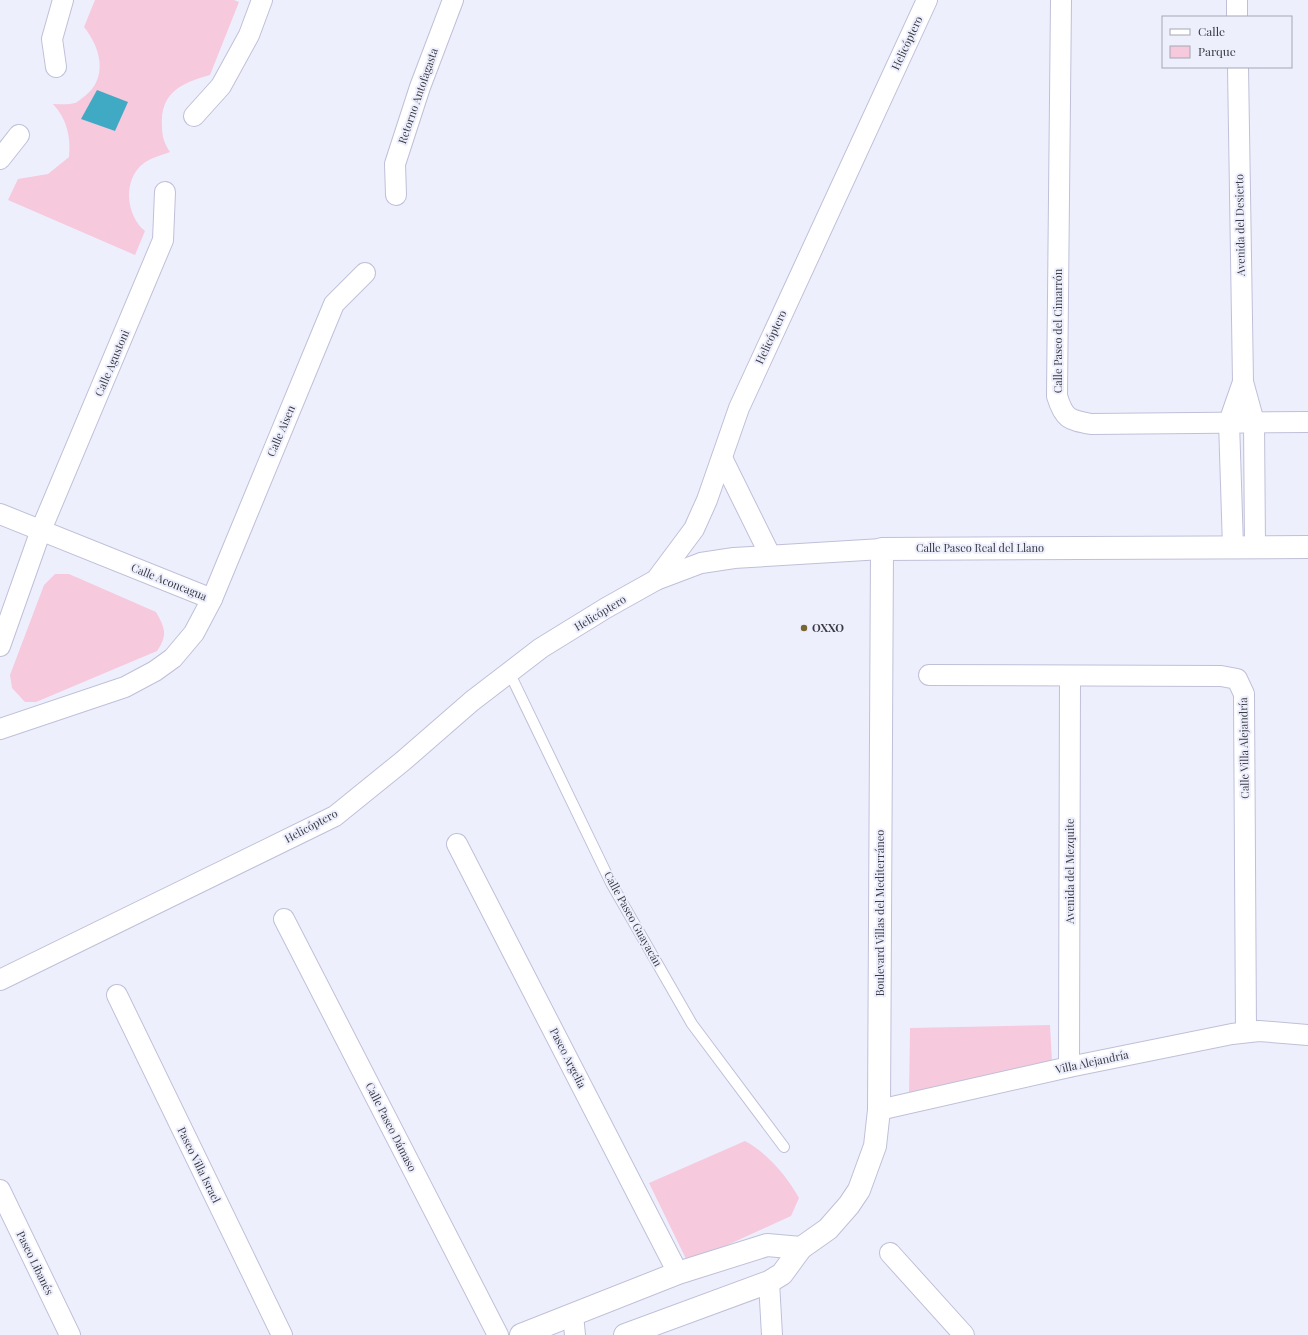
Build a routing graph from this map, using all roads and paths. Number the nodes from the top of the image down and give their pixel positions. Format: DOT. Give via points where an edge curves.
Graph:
graph roads {
  1 [pos="63,0"];
  2 [pos="262,0"];
  3 [pos="452,0"];
  4 [pos="927,0"];
  5 [pos="1061,0"];
  6 [pos="1237,0"];
  7 [pos="1237,16"];
  8 [pos="56,68"];
  9 [pos="1238,68"];
  10 [pos="194,116"];
  11 [pos="19,135"];
  12 [pos="0,159"];
  13 [pos="165,192"];
  14 [pos="396,195"];
  15 [pos="364,273"];
  16 [pos="1243,382"];
  17 [pos="1229,422"];
  18 [pos="1254,422"];
  19 [pos="1308,422"];
  20 [pos="722,458"];
  21 [pos="0,514"];
  22 [pos="41,530"];
  23 [pos="1233,547"];
  24 [pos="1255,547"];
  25 [pos="1308,547"];
  26 [pos="882,549"];
  27 [pos="770,555"];
  28 [pos="656,580"];
  29 [pos="212,599"];
  30 [pos="0,646"];
  31 [pos="510,674"];
  32 [pos="929,675"];
  33 [pos="1070,676"];
  34 [pos="0,729"];
  35 [pos="457,844"];
  36 [pos="284,919"];
  37 [pos="0,980"];
  38 [pos="117,995"];
  39 [pos="1246,1032"];
  40 [pos="1308,1035"];
  41 [pos="1069,1067"];
  42 [pos="879,1110"];
  43 [pos="784,1147"];
  44 [pos="0,1190"];
  45 [pos="801,1248"];
  46 [pos="890,1253"];
  47 [pos="678,1273"];
  48 [pos="769,1282"];
  49 [pos="574,1325"];
  50 [pos="70,1335"];
  51 [pos="282,1335"];
  52 [pos="498,1335"];
  53 [pos="521,1335"];
  54 [pos="625,1335"];
  55 [pos="772,1335"];
  56 [pos="964,1335"];
  1 -- 8 [label="street" via="52,39"];
  2 -- 10 [label="street" via="250,35 221,86"];
  3 -- 14 [label="street, Retorno Antofagasta" via="395,164"];
  4 -- 20 [label="street, Helicóptero" via="742,401"];
  5 -- 17 [label="street, Calle Paseo del Cimarrón" via="1057,396 1062,411 1071,420 1091,424"];
  6 -- 7 [label="street"];
  9 -- 16 [label="street, Avenida del Desierto"];
  11 -- 12 [label="street"];
  13 -- 22 [label="street, Calle Agustoni" via="164,240"];
  15 -- 29 [label="street, Calle Aisen" via="334,304"];
  16 -- 17 [label="street, Avenida del Desierto"];
  16 -- 18 [label="street, Avenida del Desierto"];
  17 -- 18 [label="street, Calle Paseo del Cimarrón"];
  17 -- 23 [label="street, Avenida del Desierto"];
  18 -- 19 [label="street, Calle Paseo del Cimarrón"];
  18 -- 24 [label="street, Avenida del Desierto"];
  20 -- 27 [label="street"];
  20 -- 28 [label="street, Helicóptero" via="694,530"];
  21 -- 22 [label="street, Calle Aconcagua"];
  22 -- 29 [label="street, Calle Aconcagua"];
  22 -- 30 [label="street"];
  23 -- 24 [label="street, Calle Paseo Real del Llano"];
  23 -- 26 [label="street, Calle Paseo Real del Llano"];
  24 -- 25 [label="street, Calle Paseo Real del Llano"];
  26 -- 27 [label="street, Calle Paseo Real del Llano"];
  26 -- 42 [label="street, Boulevard Villas del Mediterráneo"];
  27 -- 28 [label="street, Calle Paseo Real del Llano" via="701,563"];
  28 -- 31 [label="street, Helicóptero" via="541,648"];
  29 -- 34 [label="street, Calle Aconcagua" via="194,633 173,658 155,671 124,687"];
  31 -- 37 [label="street, Helicóptero" via="472,701 335,816"];
  31 -- 43 [label="lane, Calle Paseo Guayacán" via="611,883 692,1024"];
  32 -- 33 [label="street, Calle Villa Alejandría"];
  33 -- 39 [label="street, Calle Villa Alejandría" via="1221,676 1237,679 1242,686"];
  33 -- 41 [label="street, Avenida del Mezquite"];
  35 -- 47 [label="street, Paseo Argelia"];
  36 -- 52 [label="street, Calle Paseo Dámaso"];
  38 -- 51 [label="street, Paseo Villa Israel"];
  39 -- 40 [label="street, Villa Alejandría"];
  39 -- 41 [label="street, Villa Alejandría"];
  41 -- 42 [label="street, Villa Alejandría"];
  42 -- 45 [label="street, Boulevard Villas del Mediterráneo" via="875,1146 859,1190 828,1228"];
  44 -- 50 [label="street, Paseo Libanés"];
  45 -- 47 [label="street" via="767,1245"];
  45 -- 48 [label="street, Boulevard Villas del Mediterráneo" via="782,1274"];
  46 -- 56 [label="street"];
  47 -- 49 [label="street"];
  48 -- 54 [label="street, Boulevard Villas del Mediterráneo"];
  48 -- 55 [label="street"];
  49 -- 53 [label="street"];
}
